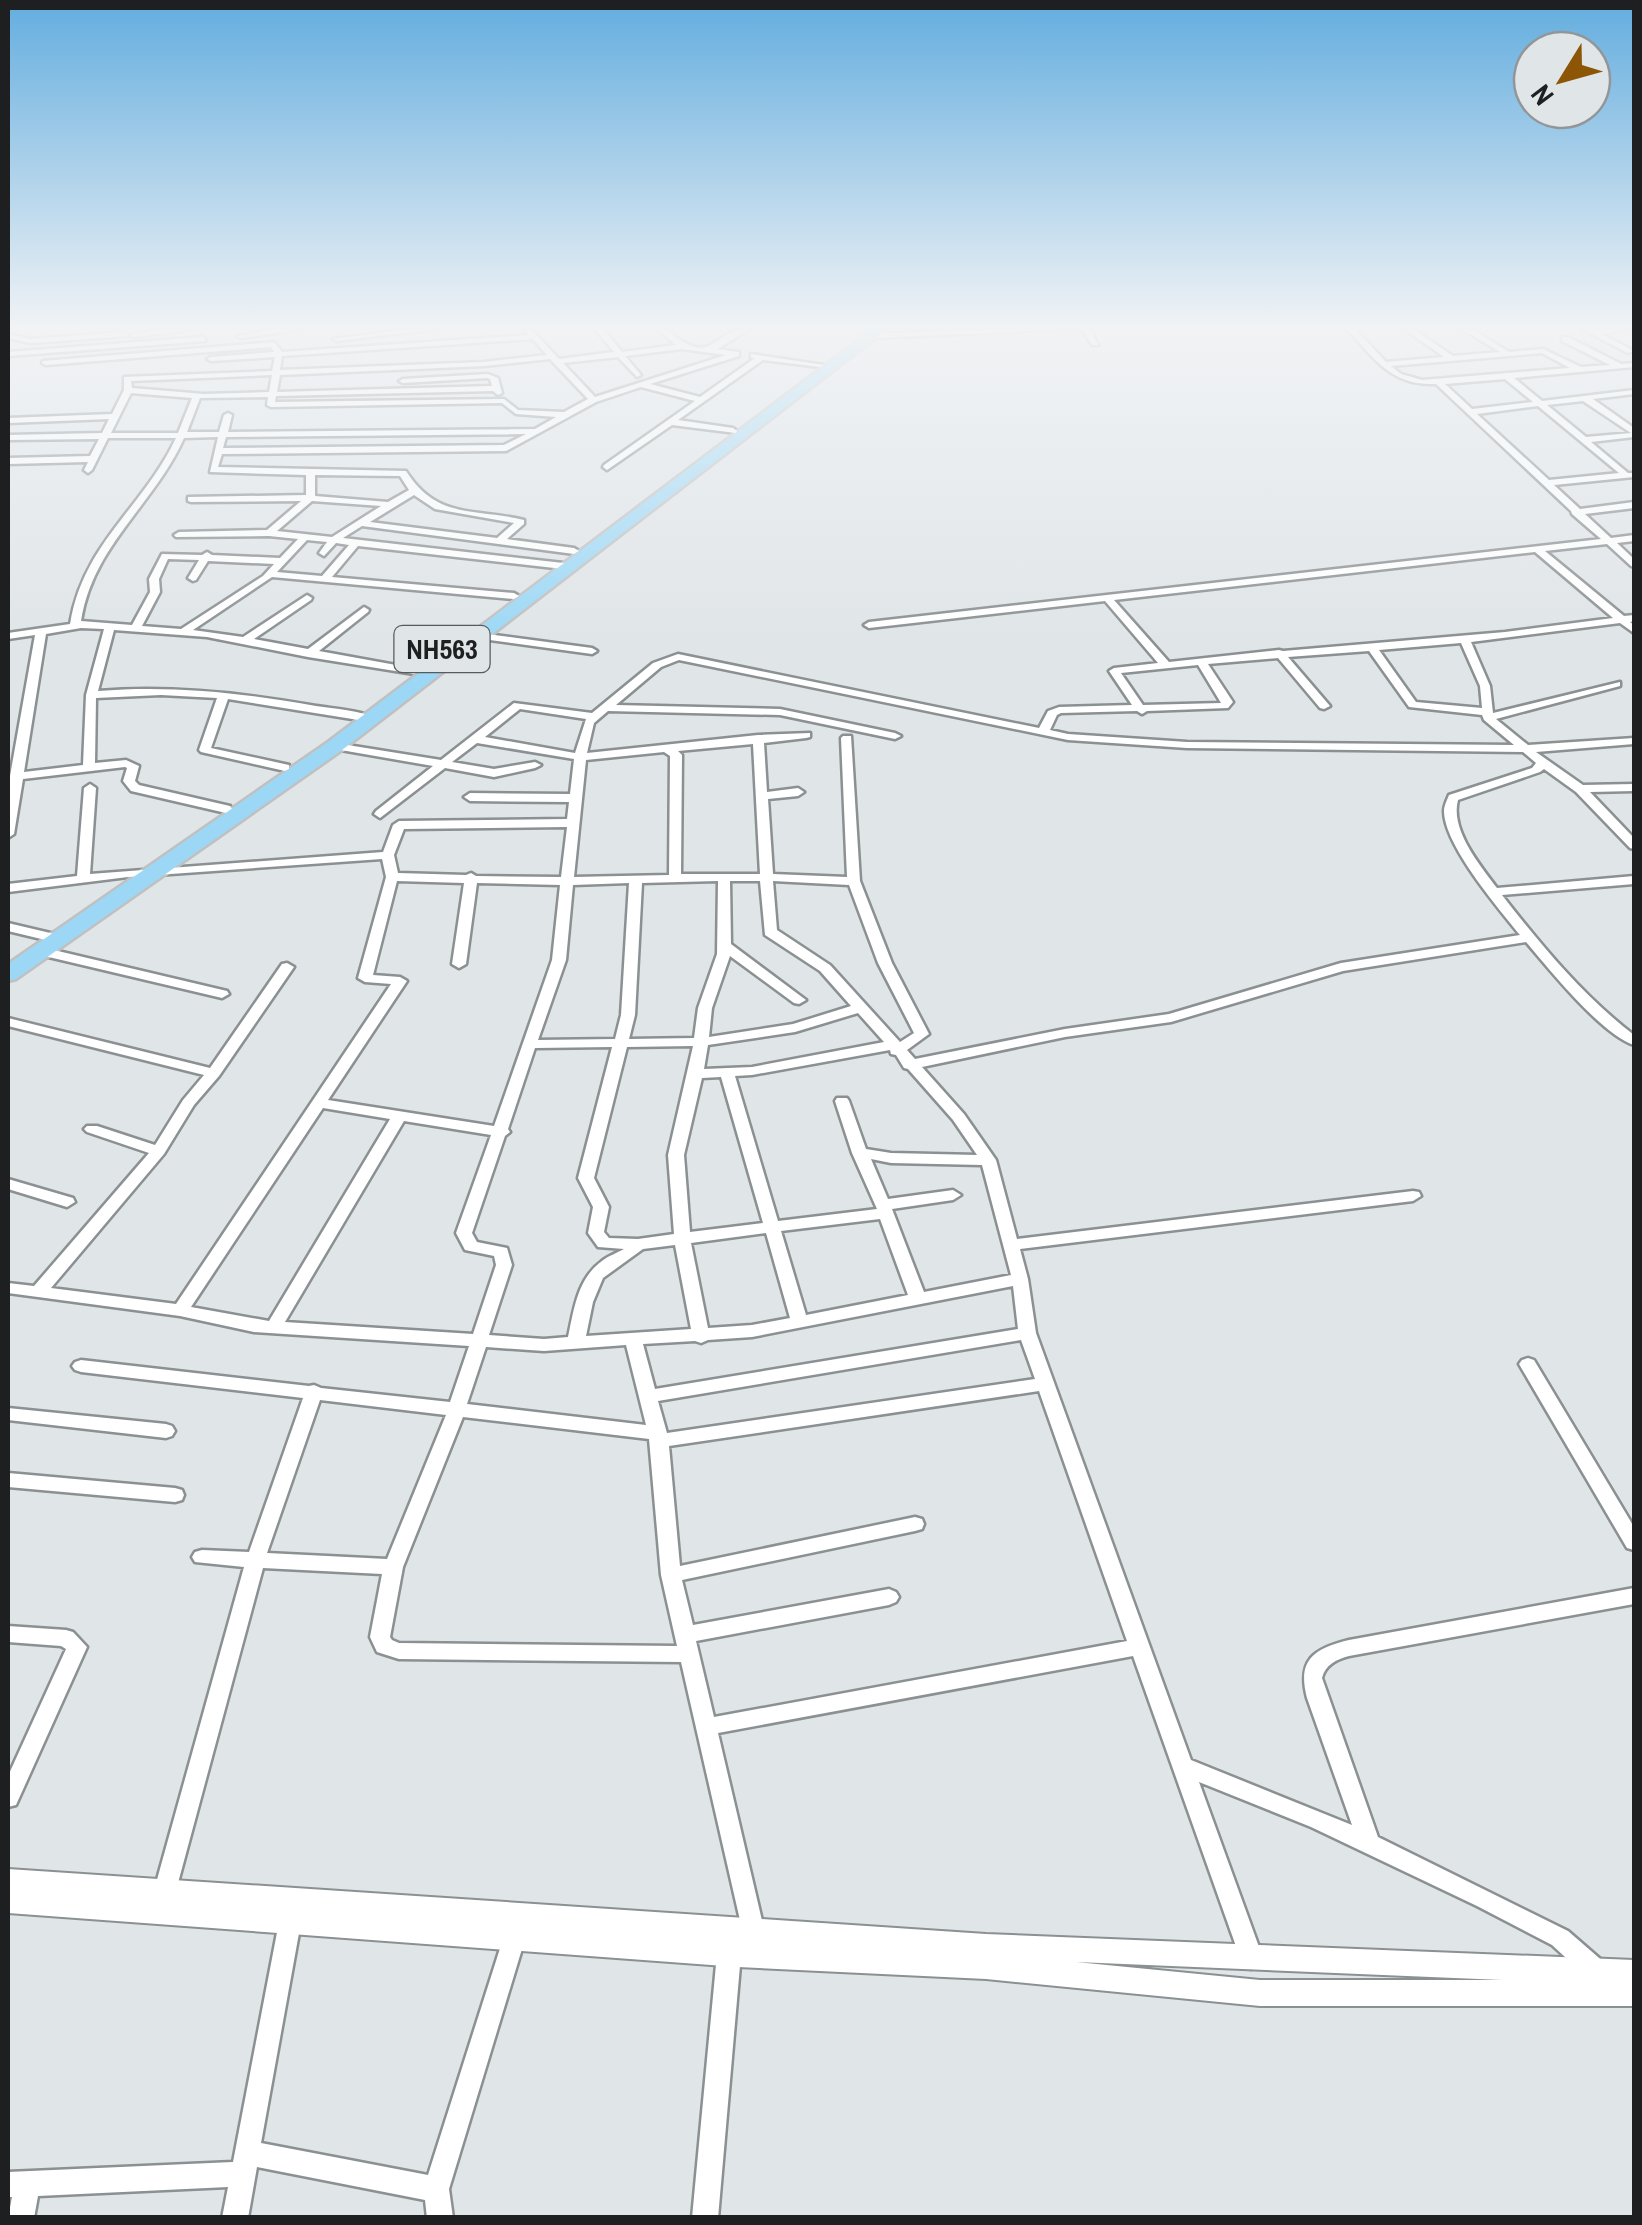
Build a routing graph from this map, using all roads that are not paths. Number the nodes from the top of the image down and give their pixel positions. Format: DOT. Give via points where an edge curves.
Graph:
graph roads {
  1 [pos="181,432"];
  2 [pos="223,432"];
  3 [pos="159,433"];
  4 [pos="535,433"];
  5 [pos="656,433"];
  6 [pos="731,433"];
  7 [pos="739,433"];
  8 [pos="1492,433"];
  9 [pos="1576,433"];
  10 [pos="1634,433"];
  11 [pos="102,435"];
  12 [pos="8,437"];
  13 [pos="1584,440"];
  14 [pos="372,450"];
  15 [pos="219,451"];
  16 [pos="8,461"];
  17 [pos="607,467"];
  18 [pos="238,469"];
  19 [pos="381,470"];
  20 [pos="311,472"];
  21 [pos="1630,475"];
  22 [pos="1546,483"];
  23 [pos="413,491"];
  24 [pos="310,498"];
  25 [pos="190,499"];
  26 [pos="222,500"];
  27 [pos="385,504"];
  28 [pos="1634,506"];
  29 [pos="1575,512"];
  30 [pos="358,523"];
  31 [pos="270,533"];
  32 [pos="179,535"];
  33 [pos="304,538"];
  34 [pos="1634,538"];
  35 [pos="334,539"];
  36 [pos="500,541"];
  37 [pos="1609,541"];
  38 [pos="356,542"];
  39 [pos="1536,550"];
  40 [pos="324,553"];
  41 [pos="206,555"];
  42 [pos="282,561"];
  43 [pos="568,561"];
  44 [pos="1634,564"];
  45 [pos="270,574"];
  46 [pos="193,578"];
  47 [pos="325,579"];
  48 [pos="514,596"];
  49 [pos="307,598"];
  50 [pos="1108,599"];
  51 [pos="364,610"];
  52 [pos="1629,619"];
  53 [pos="870,625"];
  54 [pos="77,626"];
  55 [pos="109,629"];
  56 [pos="135,630"];
  57 [pos="1634,630"];
  58 [pos="184,632"];
  59 [pos="41,633"];
  60 [pos="8,636"];
  61 [pos="479,636"];
  62 [pos="245,641"];
  63 [pos="1466,642"];
  64 [pos="1372,647"];
  65 [pos="592,651"];
  66 [pos="1279,653"];
  67 [pos="308,654"];
  68 [pos="1201,660"];
  69 [pos="1166,665"];
  70 [pos="414,671"];
  71 [pos="1616,684"];
  72 [pos="91,695"];
  73 [pos="223,697"];
  74 [pos="1324,706"];
  75 [pos="1142,711"];
  76 [pos="599,713"];
  77 [pos="1488,715"];
  78 [pos="363,718"];
  79 [pos="1043,732"];
  80 [pos="806,735"];
  81 [pos="895,736"];
  82 [pos="758,738"];
  83 [pos="847,738"];
  84 [pos="476,739"];
  85 [pos="1634,742"];
  86 [pos="334,746"];
  87 [pos="665,748"];
  88 [pos="1526,748"];
  89 [pos="580,758"];
  90 [pos="1543,764"];
  91 [pos="285,766"];
  92 [pos="444,766"];
  93 [pos="536,766"];
  94 [pos="89,767"];
  95 [pos="494,772"];
  96 [pos="16,776"];
  97 [pos="1634,786"];
  98 [pos="90,788"];
  99 [pos="1580,789"];
  100 [pos="798,792"];
  101 [pos="762,796"];
  102 [pos="575,798"];
  103 [pos="226,809"];
  104 [pos="380,814"];
  105 [pos="572,823"];
  106 [pos="8,834"];
  107 [pos="1634,845"];
  108 [pos="388,855"];
  109 [pos="128,872"];
  110 [pos="152,872"];
  111 [pos="766,874"];
  112 [pos="392,876"];
  113 [pos="83,878"];
  114 [pos="472,878"];
  115 [pos="636,879"];
  116 [pos="675,879"];
  117 [pos="724,880"];
  118 [pos="1634,880"];
  119 [pos="854,881"];
  120 [pos="565,882"];
  121 [pos="8,888"];
  122 [pos="1495,892"];
  123 [pos="8,927"];
  124 [pos="1529,938"];
  125 [pos="46,941"];
  126 [pos="725,946"];
  127 [pos="8,956"];
  128 [pos="460,964"];
  129 [pos="287,968"];
  130 [pos="8,974"];
  131 [pos="222,994"];
  132 [pos="799,1000"];
  133 [pos="859,1008"];
  134 [pos="8,1022"];
  135 [pos="624,1040"];
  136 [pos="1634,1041"];
  137 [pos="702,1042"];
  138 [pos="530,1044"];
  139 [pos="893,1048"];
  140 [pos="909,1064"];
  141 [pos="214,1072"];
  142 [pos="695,1074"];
  143 [pos="728,1074"];
  144 [pos="320,1102"];
  145 [pos="842,1102"];
  146 [pos="400,1116"];
  147 [pos="92,1129"];
  148 [pos="502,1132"];
  149 [pos="158,1151"];
  150 [pos="860,1152"];
  151 [pos="988,1160"];
  152 [pos="8,1184"];
  153 [pos="952,1195"];
  154 [pos="1414,1196"];
  155 [pos="67,1202"];
  156 [pos="885,1209"];
  157 [pos="771,1229"];
  158 [pos="682,1239"];
  159 [pos="638,1244"];
  160 [pos="1011,1245"];
  161 [pos="1020,1278"];
  162 [pos="8,1288"];
  163 [pos="38,1292"];
  164 [pos="918,1298"];
  165 [pos="180,1310"];
  166 [pos="800,1323"];
  167 [pos="274,1327"];
  168 [pos="1027,1333"];
  169 [pos="701,1337"];
  170 [pos="480,1340"];
  171 [pos="576,1342"];
  172 [pos="634,1342"];
  173 [pos="1528,1364"];
  174 [pos="81,1366"];
  175 [pos="1046,1384"];
  176 [pos="314,1391"];
  177 [pos="649,1396"];
  178 [pos="456,1411"];
  179 [pos="8,1414"];
  180 [pos="166,1430"];
  181 [pos="658,1437"];
  182 [pos="8,1480"];
  183 [pos="174,1494"];
  184 [pos="915,1524"];
  185 [pos="1634,1542"];
  186 [pos="202,1557"];
  187 [pos="255,1561"];
  188 [pos="393,1567"];
  189 [pos="670,1576"];
  190 [pos="1634,1596"];
  191 [pos="890,1597"];
  192 [pos="8,1634"];
  193 [pos="686,1644"];
  194 [pos="1140,1647"];
  195 [pos="706,1727"];
  196 [pos="1182,1766"];
  197 [pos="8,1798"];
  198 [pos="1370,1846"];
  199 [pos="8,1881"];
  200 [pos="164,1894"];
  201 [pos="8,1901"];
  202 [pos="290,1922"];
  203 [pos="752,1930"];
  204 [pos="514,1938"];
  205 [pos="729,1954"];
  206 [pos="1251,1958"];
  207 [pos="1598,1972"];
  208 [pos="1629,1986"];
  209 [pos="245,2163"];
  210 [pos="17,2186"];
  211 [pos="436,2190"];
  212 [pos="21,2218"];
  213 [pos="235,2218"];
  214 [pos="440,2218"];
  215 [pos="706,2218"];
  1 -- 54 [label="street" via="96,564 78,604"];
  2 -- 15 [label="street"];
  3 -- 11 [label="street"];
  4 -- 14 [label="street" via="506,448"];
  5 -- 17 [label="street"];
  6 -- 43 [label="highway, NH563"];
  7 -- 43 [label="highway, NH563"];
  8 -- 22 [label="street"];
  9 -- 13 [label="street"];
  10 -- 13 [label="street"];
  11 -- 12 [label="street"];
  11 -- 16 [label="street" via="89,465"];
  13 -- 21 [label="street"];
  14 -- 15 [label="street"];
  14 -- 19 [label="street" via="369,460"];
  15 -- 18 [label="street" via="213,470"];
  18 -- 20 [label="street"];
  18 -- 26 [label="street"];
  19 -- 20 [label="street"];
  19 -- 23 [label="street" via="403,473"];
  20 -- 24 [label="street"];
  21 -- 22 [label="street"];
  22 -- 29 [label="street"];
  23 -- 27 [label="street"];
  23 -- 36 [label="street" via="433,508 521,522"];
  24 -- 26 [label="street"];
  24 -- 27 [label="street"];
  24 -- 31 [label="street"];
  25 -- 26 [label="street"];
  27 -- 30 [label="street"];
  28 -- 29 [label="street"];
  29 -- 37 [label="street"];
  30 -- 35 [label="street"];
  30 -- 36 [label="street"];
  31 -- 32 [label="street"];
  31 -- 33 [label="street"];
  33 -- 35 [label="street"];
  33 -- 42 [label="street"];
  34 -- 37 [label="street"];
  35 -- 38 [label="street"];
  35 -- 40 [label="street"];
  36 -- 43 [label="street"];
  37 -- 39 [label="street"];
  37 -- 44 [label="street"];
  38 -- 43 [label="street"];
  38 -- 47 [label="street"];
  39 -- 50 [label="street"];
  39 -- 52 [label="street"];
  41 -- 42 [label="street"];
  41 -- 46 [label="street"];
  41 -- 56 [label="street" via="163,557"];
  42 -- 45 [label="street"];
  43 -- 48 [label="highway, NH563"];
  43 -- 61 [label="highway, NH563"];
  45 -- 47 [label="street"];
  45 -- 58 [label="street"];
  47 -- 48 [label="street"];
  48 -- 70 [label="highway, NH563"];
  49 -- 62 [label="street"];
  50 -- 53 [label="street"];
  50 -- 69 [label="street"];
  51 -- 67 [label="street"];
  52 -- 57 [label="street"];
  52 -- 63 [label="street"];
  54 -- 55 [label="street"];
  54 -- 59 [label="street"];
  55 -- 56 [label="street"];
  55 -- 72 [label="street"];
  56 -- 58 [label="street"];
  58 -- 62 [label="street"];
  59 -- 60 [label="street"];
  59 -- 96 [label="street"];
  61 -- 65 [label="street"];
  61 -- 78 [label="highway, NH563"];
  62 -- 67 [label="street"];
  63 -- 64 [label="street"];
  63 -- 77 [label="street" via="1485,686"];
  64 -- 66 [label="street"];
  64 -- 77 [label="street" via="1413,705"];
  66 -- 68 [label="street"];
  66 -- 74 [label="street"];
  67 -- 70 [label="street"];
  68 -- 69 [label="street"];
  68 -- 75 [label="street" via="1227,704"];
  69 -- 75 [label="street" via="1114,671"];
  70 -- 78 [label="highway, NH563"];
  71 -- 77 [label="street"];
  72 -- 73 [label="street"];
  72 -- 94 [label="street"];
  73 -- 78 [label="street"];
  73 -- 91 [label="street" via="206,750"];
  75 -- 79 [label="street" via="1059,710"];
  76 -- 79 [label="street" via="657,665 678,657"];
  76 -- 81 [label="street" via="780,712"];
  76 -- 84 [label="street" via="518,705"];
  76 -- 89 [label="street"];
  77 -- 88 [label="street"];
  78 -- 86 [label="highway, NH563"];
  78 -- 91 [label="highway, NH563"];
  79 -- 88 [label="street" via="1187,745"];
  80 -- 82 [label="street"];
  82 -- 87 [label="street"];
  82 -- 101 [label="street"];
  83 -- 119 [label="street"];
  84 -- 89 [label="street"];
  84 -- 92 [label="street"];
  85 -- 88 [label="street"];
  86 -- 92 [label="street"];
  86 -- 110 [label="highway, NH563"];
  87 -- 89 [label="street"];
  87 -- 116 [label="street" via="676,756"];
  88 -- 90 [label="street"];
  89 -- 102 [label="street"];
  90 -- 99 [label="street"];
  90 -- 122 [label="street" via="1453,798 1450,813 1461,842"];
  91 -- 103 [label="highway, NH563"];
  92 -- 95 [label="street"];
  92 -- 104 [label="street"];
  93 -- 95 [label="street"];
  94 -- 96 [label="street"];
  94 -- 103 [label="street" via="131,764 135,788"];
  95 -- 102 [label="street" via="470,796"];
  96 -- 106 [label="street"];
  97 -- 99 [label="street"];
  98 -- 113 [label="street"];
  99 -- 107 [label="street"];
  100 -- 101 [label="street"];
  101 -- 111 [label="street"];
  102 -- 105 [label="street"];
  103 -- 109 [label="highway, NH563"];
  105 -- 108 [label="street" via="399,826"];
  105 -- 120 [label="street"];
  108 -- 110 [label="street"];
  108 -- 112 [label="street"];
  109 -- 110 [label="street"];
  109 -- 113 [label="street"];
  109 -- 125 [label="highway, NH563"];
  110 -- 125 [label="highway, NH563"];
  111 -- 117 [label="street"];
  111 -- 119 [label="street"];
  111 -- 133 [label="street" via="770,932 825,968"];
  112 -- 114 [label="street"];
  112 -- 144 [label="street" via="364,978 400,981"];
  113 -- 121 [label="street"];
  114 -- 120 [label="street"];
  114 -- 128 [label="street"];
  115 -- 116 [label="street"];
  115 -- 120 [label="street"];
  115 -- 135 [label="street"];
  116 -- 117 [label="street"];
  117 -- 126 [label="street"];
  118 -- 122 [label="street"];
  119 -- 139 [label="street" via="884,964 922,1034"];
  120 -- 138 [label="street" via="560,960"];
  122 -- 124 [label="street"];
  123 -- 125 [label="street"];
  124 -- 136 [label="street"];
  124 -- 140 [label="street" via="1341,967 1171,1018"];
  125 -- 127 [label="highway, NH563"];
  125 -- 130 [label="highway, NH563"];
  125 -- 131 [label="street"];
  126 -- 132 [label="street"];
  126 -- 137 [label="street" via="705,1008"];
  129 -- 141 [label="street"];
  133 -- 137 [label="street" via="796,1028"];
  133 -- 139 [label="street"];
  134 -- 141 [label="street"];
  135 -- 137 [label="street"];
  135 -- 138 [label="street"];
  135 -- 159 [label="street" via="586,1178 601,1207 596,1233 604,1243"];
  137 -- 142 [label="street"];
  138 -- 148 [label="street"];
  139 -- 140 [label="street"];
  139 -- 143 [label="street"];
  140 -- 151 [label="street" via="960,1118"];
  141 -- 149 [label="street"];
  142 -- 143 [label="street"];
  142 -- 158 [label="street" via="676,1155"];
  143 -- 157 [label="street"];
  144 -- 146 [label="street"];
  144 -- 165 [label="street"];
  145 -- 150 [label="street"];
  146 -- 148 [label="street"];
  146 -- 167 [label="street"];
  147 -- 149 [label="street"];
  148 -- 170 [label="street" via="464,1233 471,1246 501,1252 504,1265"];
  149 -- 163 [label="street"];
  150 -- 151 [label="street"];
  150 -- 156 [label="street"];
  151 -- 160 [label="street"];
  152 -- 155 [label="street"];
  153 -- 156 [label="street"];
  154 -- 160 [label="street"];
  156 -- 157 [label="street"];
  156 -- 164 [label="street"];
  157 -- 158 [label="street"];
  157 -- 166 [label="street"];
  158 -- 159 [label="street"];
  158 -- 169 [label="street"];
  159 -- 171 [label="street" via="588,1284"];
  160 -- 161 [label="street"];
  161 -- 164 [label="street"];
  161 -- 168 [label="street"];
  162 -- 163 [label="street"];
  163 -- 165 [label="street"];
  164 -- 166 [label="street"];
  165 -- 167 [label="street"];
  166 -- 169 [label="street"];
  167 -- 170 [label="street"];
  168 -- 175 [label="street"];
  168 -- 177 [label="street"];
  169 -- 172 [label="street"];
  170 -- 171 [label="street"];
  170 -- 178 [label="street"];
  171 -- 172 [label="street"];
  172 -- 177 [label="street"];
  173 -- 185 [label="street"];
  174 -- 176 [label="street"];
  175 -- 181 [label="street"];
  175 -- 194 [label="street"];
  176 -- 178 [label="street"];
  176 -- 187 [label="street"];
  177 -- 181 [label="street"];
  178 -- 181 [label="street"];
  178 -- 188 [label="street"];
  179 -- 180 [label="street"];
  181 -- 189 [label="street"];
  182 -- 183 [label="street"];
  184 -- 189 [label="street"];
  186 -- 187 [label="street"];
  187 -- 188 [label="street"];
  187 -- 200 [label="street"];
  188 -- 193 [label="street" via="380,1636 389,1650"];
  189 -- 193 [label="street"];
  190 -- 198 [label="street" via="1350,1648 1314,1666 1317,1698"];
  191 -- 193 [label="street"];
  192 -- 197 [label="street" via="66,1638 77,1647"];
  193 -- 195 [label="street"];
  194 -- 195 [label="street"];
  194 -- 196 [label="street"];
  195 -- 203 [label="street"];
  196 -- 198 [label="street"];
  196 -- 206 [label="street"];
  198 -- 207 [label="street" via="1560,1938"];
  199 -- 200 [label="street"];
  200 -- 203 [label="street"];
  201 -- 202 [label="street"];
  202 -- 204 [label="street"];
  202 -- 209 [label="street"];
  203 -- 206 [label="street"];
  204 -- 205 [label="street"];
  204 -- 211 [label="street"];
  205 -- 208 [label="street" via="986,1966 1260,1993"];
  205 -- 215 [label="street"];
  206 -- 207 [label="street"];
  207 -- 208 [label="street"];
  209 -- 210 [label="street"];
  209 -- 211 [label="street"];
  209 -- 213 [label="street"];
  210 -- 212 [label="street"];
  211 -- 214 [label="street"];
}
